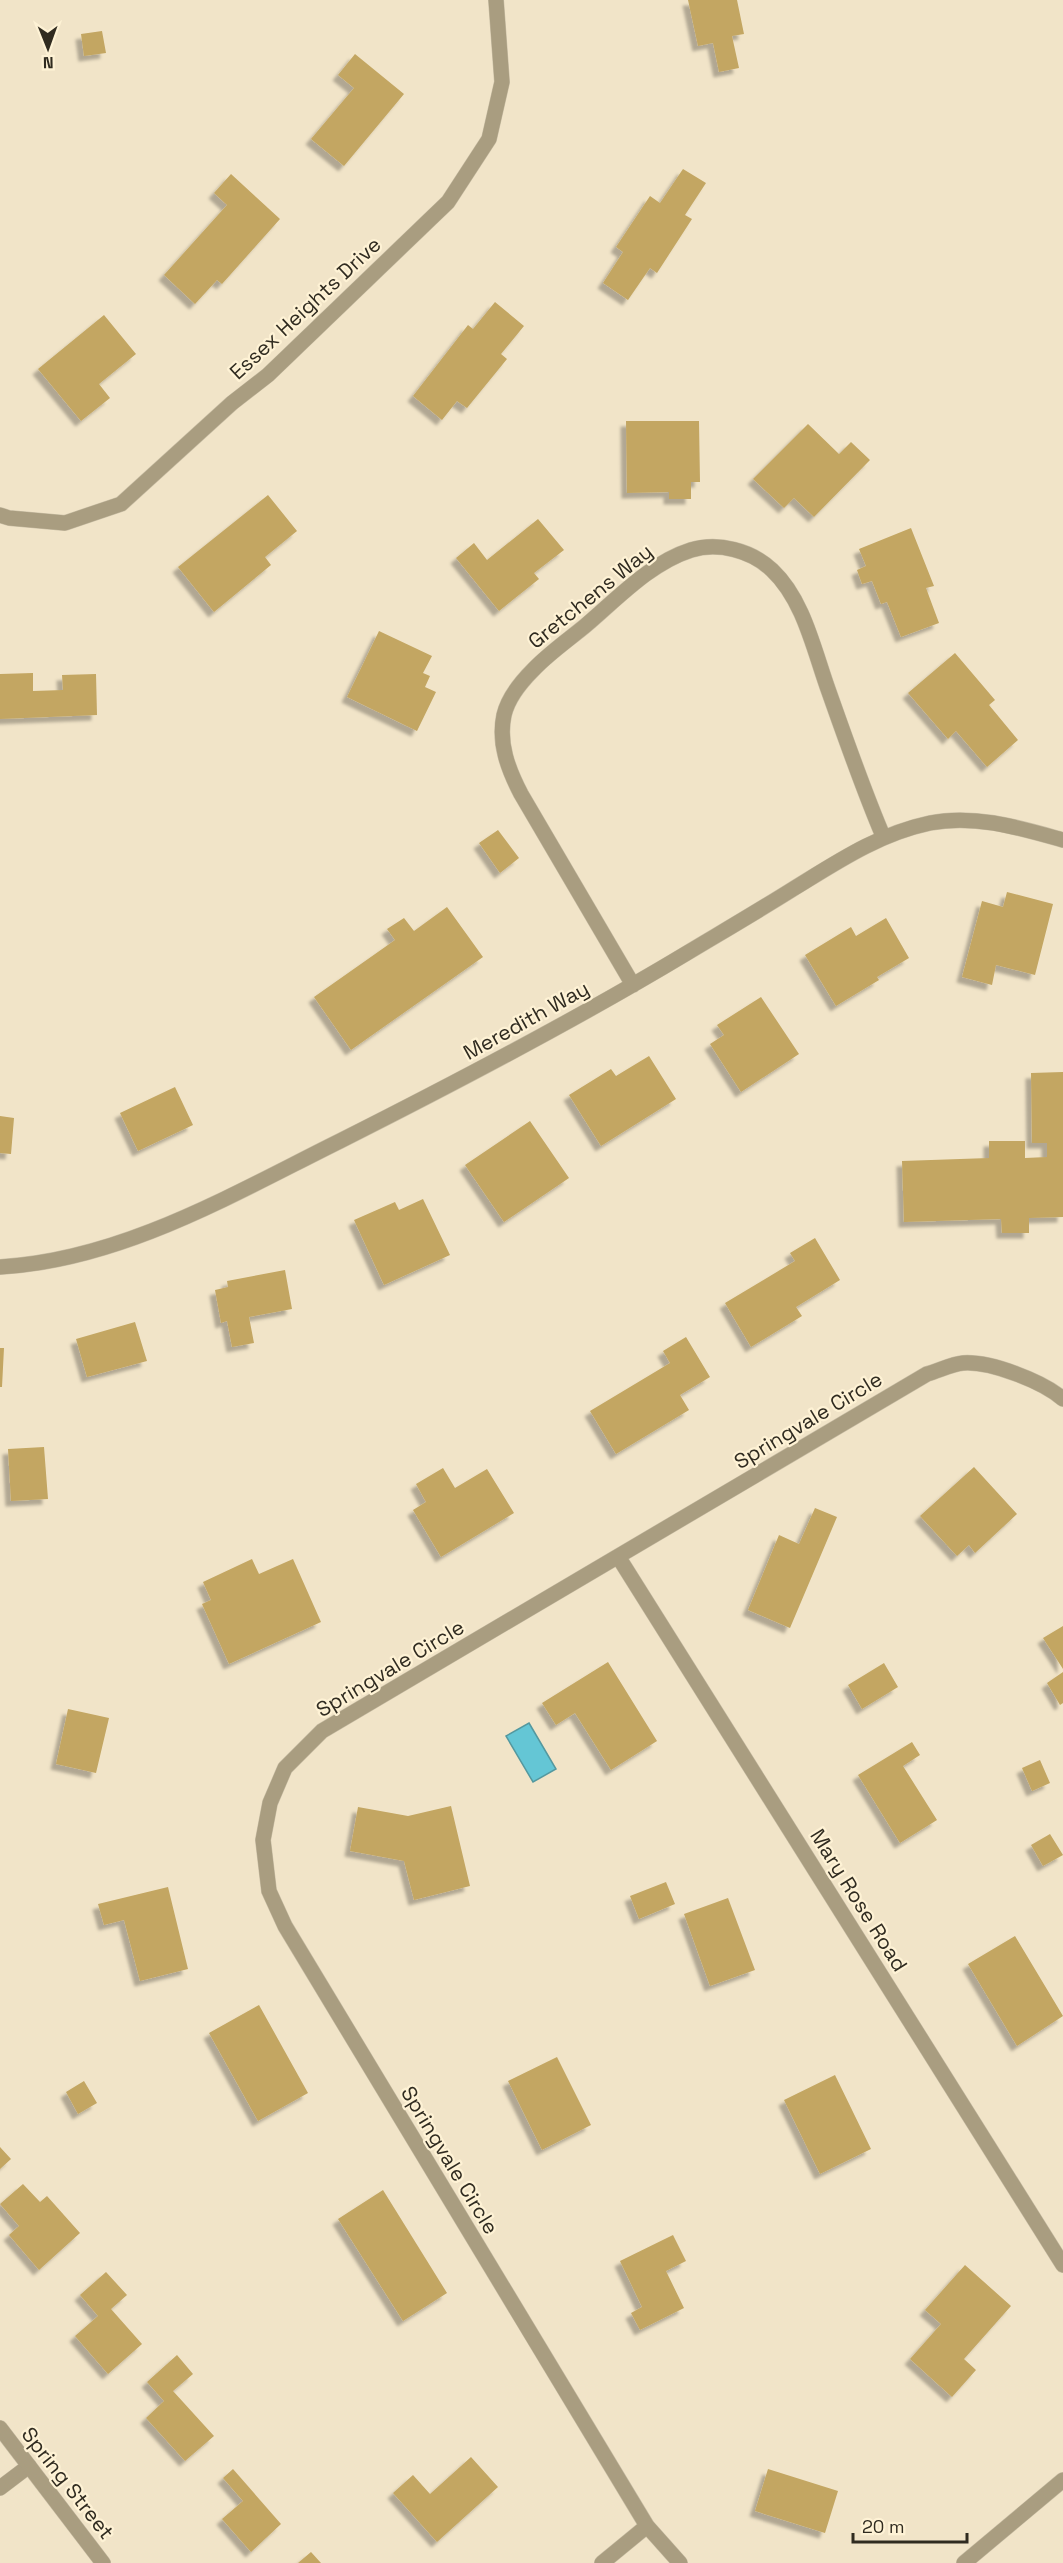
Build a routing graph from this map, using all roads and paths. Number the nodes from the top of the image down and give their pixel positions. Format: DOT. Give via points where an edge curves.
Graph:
graph roads {
  1 [pos="496,0"];
  2 [pos="0,515"];
  3 [pos="883,836"];
  4 [pos="1063,840"];
  5 [pos="633,985"];
  6 [pos="0,1267"];
  7 [pos="1063,1399"];
  8 [pos="619,1558"];
  9 [pos="1063,2265"];
  10 [pos="0,2428"];
  11 [pos="29,2466"];
  12 [pos="1063,2480"];
  13 [pos="0,2488"];
  14 [pos="647,2526"];
  15 [pos="103,2563"];
  16 [pos="602,2563"];
  17 [pos="680,2563"];
  18 [pos="964,2563"];
  1 -- 2 [label="street, Essex Heights Drive" via="502,82 489,139 448,202 268,375 121,504 65,524"];
  3 -- 4 [label="street, Meredith Way" via="931,823 965,820 1006,825"];
  3 -- 5 [label="street, Meredith Way"];
  3 -- 5 [label="street, Gretchens Way" via="797,605 771,569 738,550 716,547 693,550 653,569 533,669 510,699 502,731 506,760 520,794"];
  5 -- 6 [label="street, Meredith Way" via="477,1072 208,1207 112,1246 30,1265"];
  7 -- 8 [label="street, Springvale Circle" via="1010,1371 964,1363 927,1374"];
  8 -- 9 [label="street, Mary Rose Road"];
  8 -- 14 [label="street, Springvale Circle" via="322,1731 285,1768 270,1803 263,1840 269,1891 285,1926"];
  10 -- 11 [label="street, Spring Street"];
  11 -- 13 [label="street"];
  11 -- 15 [label="street, Spring Street"];
  12 -- 18 [label="street"];
  14 -- 16 [label="street"];
  14 -- 17 [label="street, Springvale Circle"];
}
